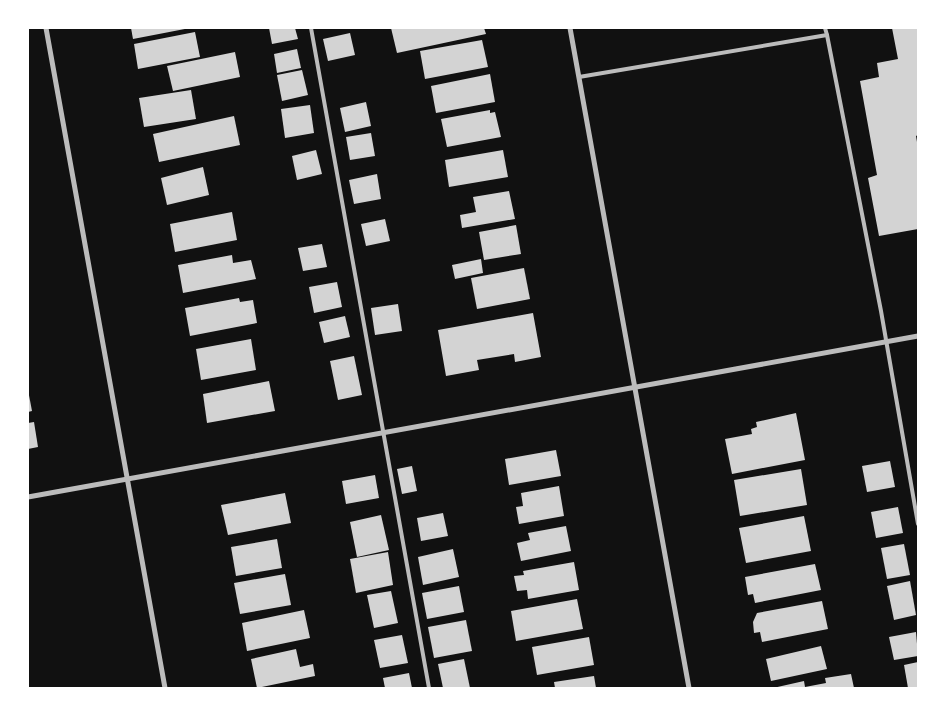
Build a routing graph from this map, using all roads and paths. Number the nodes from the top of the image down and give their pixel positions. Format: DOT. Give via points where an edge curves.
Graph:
graph roads {
  1 [pos="46,28"];
  2 [pos="311,28"];
  3 [pos="570,28"];
  4 [pos="825,28"];
  5 [pos="827,35"];
  6 [pos="579,78"];
  7 [pos="918,336"];
  8 [pos="886,342"];
  9 [pos="635,388"];
  10 [pos="383,433"];
  11 [pos="128,478"];
  12 [pos="28,497"];
  13 [pos="918,524"];
  14 [pos="165,688"];
  15 [pos="428,688"];
  16 [pos="689,688"];
  1 -- 11 [label="street"];
  2 -- 10 [label="lane"];
  3 -- 6 [label="street"];
  4 -- 5 [label="lane"];
  5 -- 6 [label="lane"];
  5 -- 8 [label="lane"];
  6 -- 9 [label="street"];
  7 -- 8 [label="street"];
  8 -- 9 [label="street"];
  8 -- 13 [label="lane"];
  9 -- 10 [label="street"];
  9 -- 16 [label="street"];
  10 -- 11 [label="street"];
  10 -- 15 [label="lane"];
  11 -- 12 [label="street"];
  11 -- 14 [label="street"];
}
